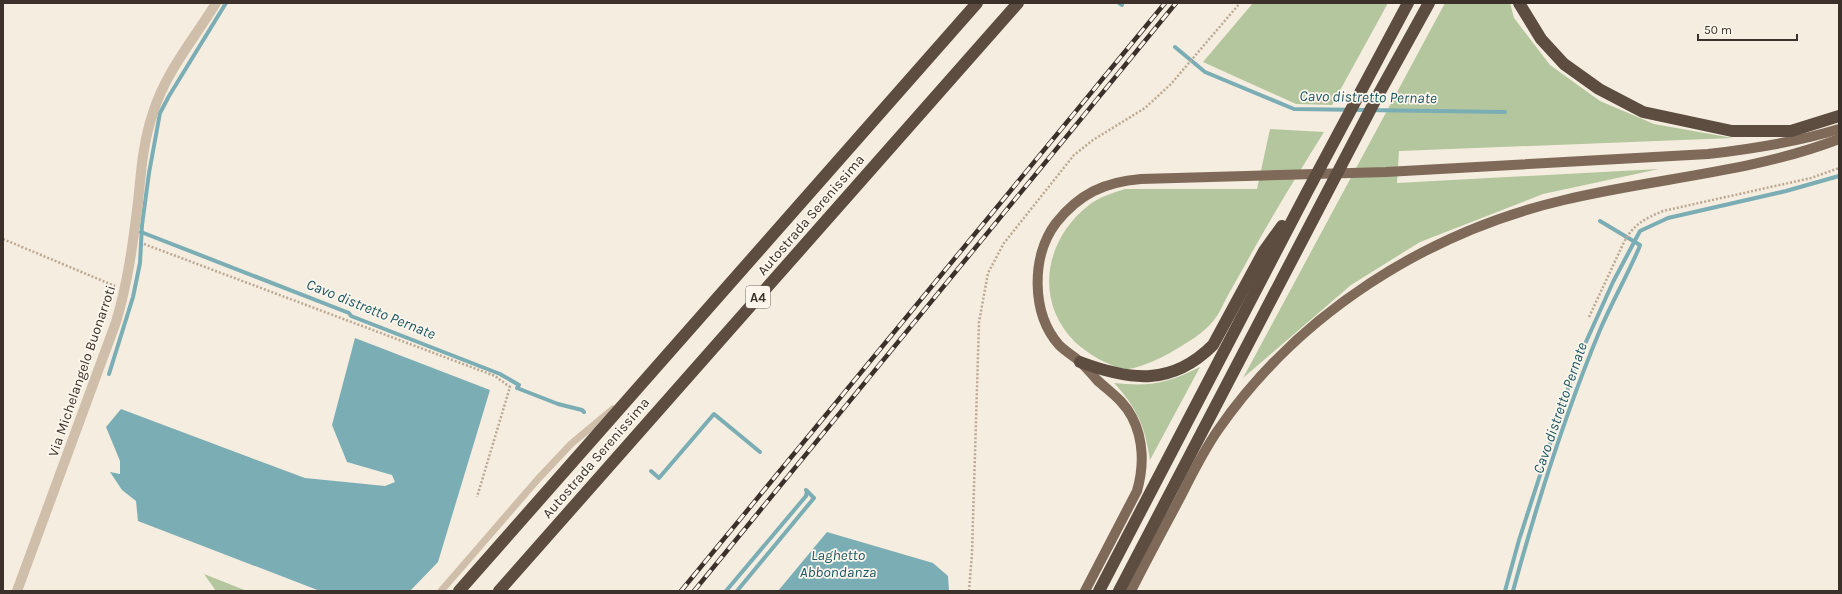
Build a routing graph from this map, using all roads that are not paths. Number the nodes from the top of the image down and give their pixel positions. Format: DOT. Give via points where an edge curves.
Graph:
graph roads {
  1 [pos="216,3"];
  2 [pos="976,3"];
  3 [pos="1018,3"];
  4 [pos="1408,3"];
  5 [pos="1430,3"];
  6 [pos="1519,3"];
  7 [pos="1839,116"];
  8 [pos="1839,128"];
  9 [pos="1839,139"];
  10 [pos="1306,194"];
  11 [pos="1080,362"];
  12 [pos="635,390"];
  13 [pos="18,591"];
  14 [pos="442,591"];
  15 [pos="460,591"];
  16 [pos="499,591"];
  17 [pos="1085,591"];
  18 [pos="1099,591"];
  19 [pos="1119,591"];
  20 [pos="1131,591"];
  1 -- 13 [label="street, Via Michelangelo Buonarroti" via="169,77 152,114 140,172 126,290"];
  2 -- 12 [label="highway, Autostrada Serenissima / A4"];
  3 -- 16 [label="highway, Autostrada Serenissima / A4"];
  4 -- 10 [label="highway"];
  5 -- 19 [label="highway" via="1370,111"];
  6 -- 7 [label="highway" via="1540,39 1564,64 1599,89 1643,112 1732,131 1790,130"];
  8 -- 11 [label="main road" via="1818,136 1754,149 1716,153 1386,172 1125,181 1097,189 1073,204 1052,228 1037,273 1038,292 1047,326 1060,345"];
  9 -- 20 [label="main road" via="1811,150 1740,167 1566,199 1513,214 1444,241 1376,279 1304,333 1252,386 1218,430 1199,461"];
  10 -- 11 [label="highway" via="1264,251 1220,334 1202,356 1174,371 1141,377 1106,372"];
  10 -- 18 [label="highway"];
  11 -- 17 [label="main road" via="1116,395 1128,410 1136,427 1142,455 1137,491"];
  12 -- 14 [label="lane" via="571,444"];
  12 -- 15 [label="highway, Autostrada Serenissima / A4"];
}
